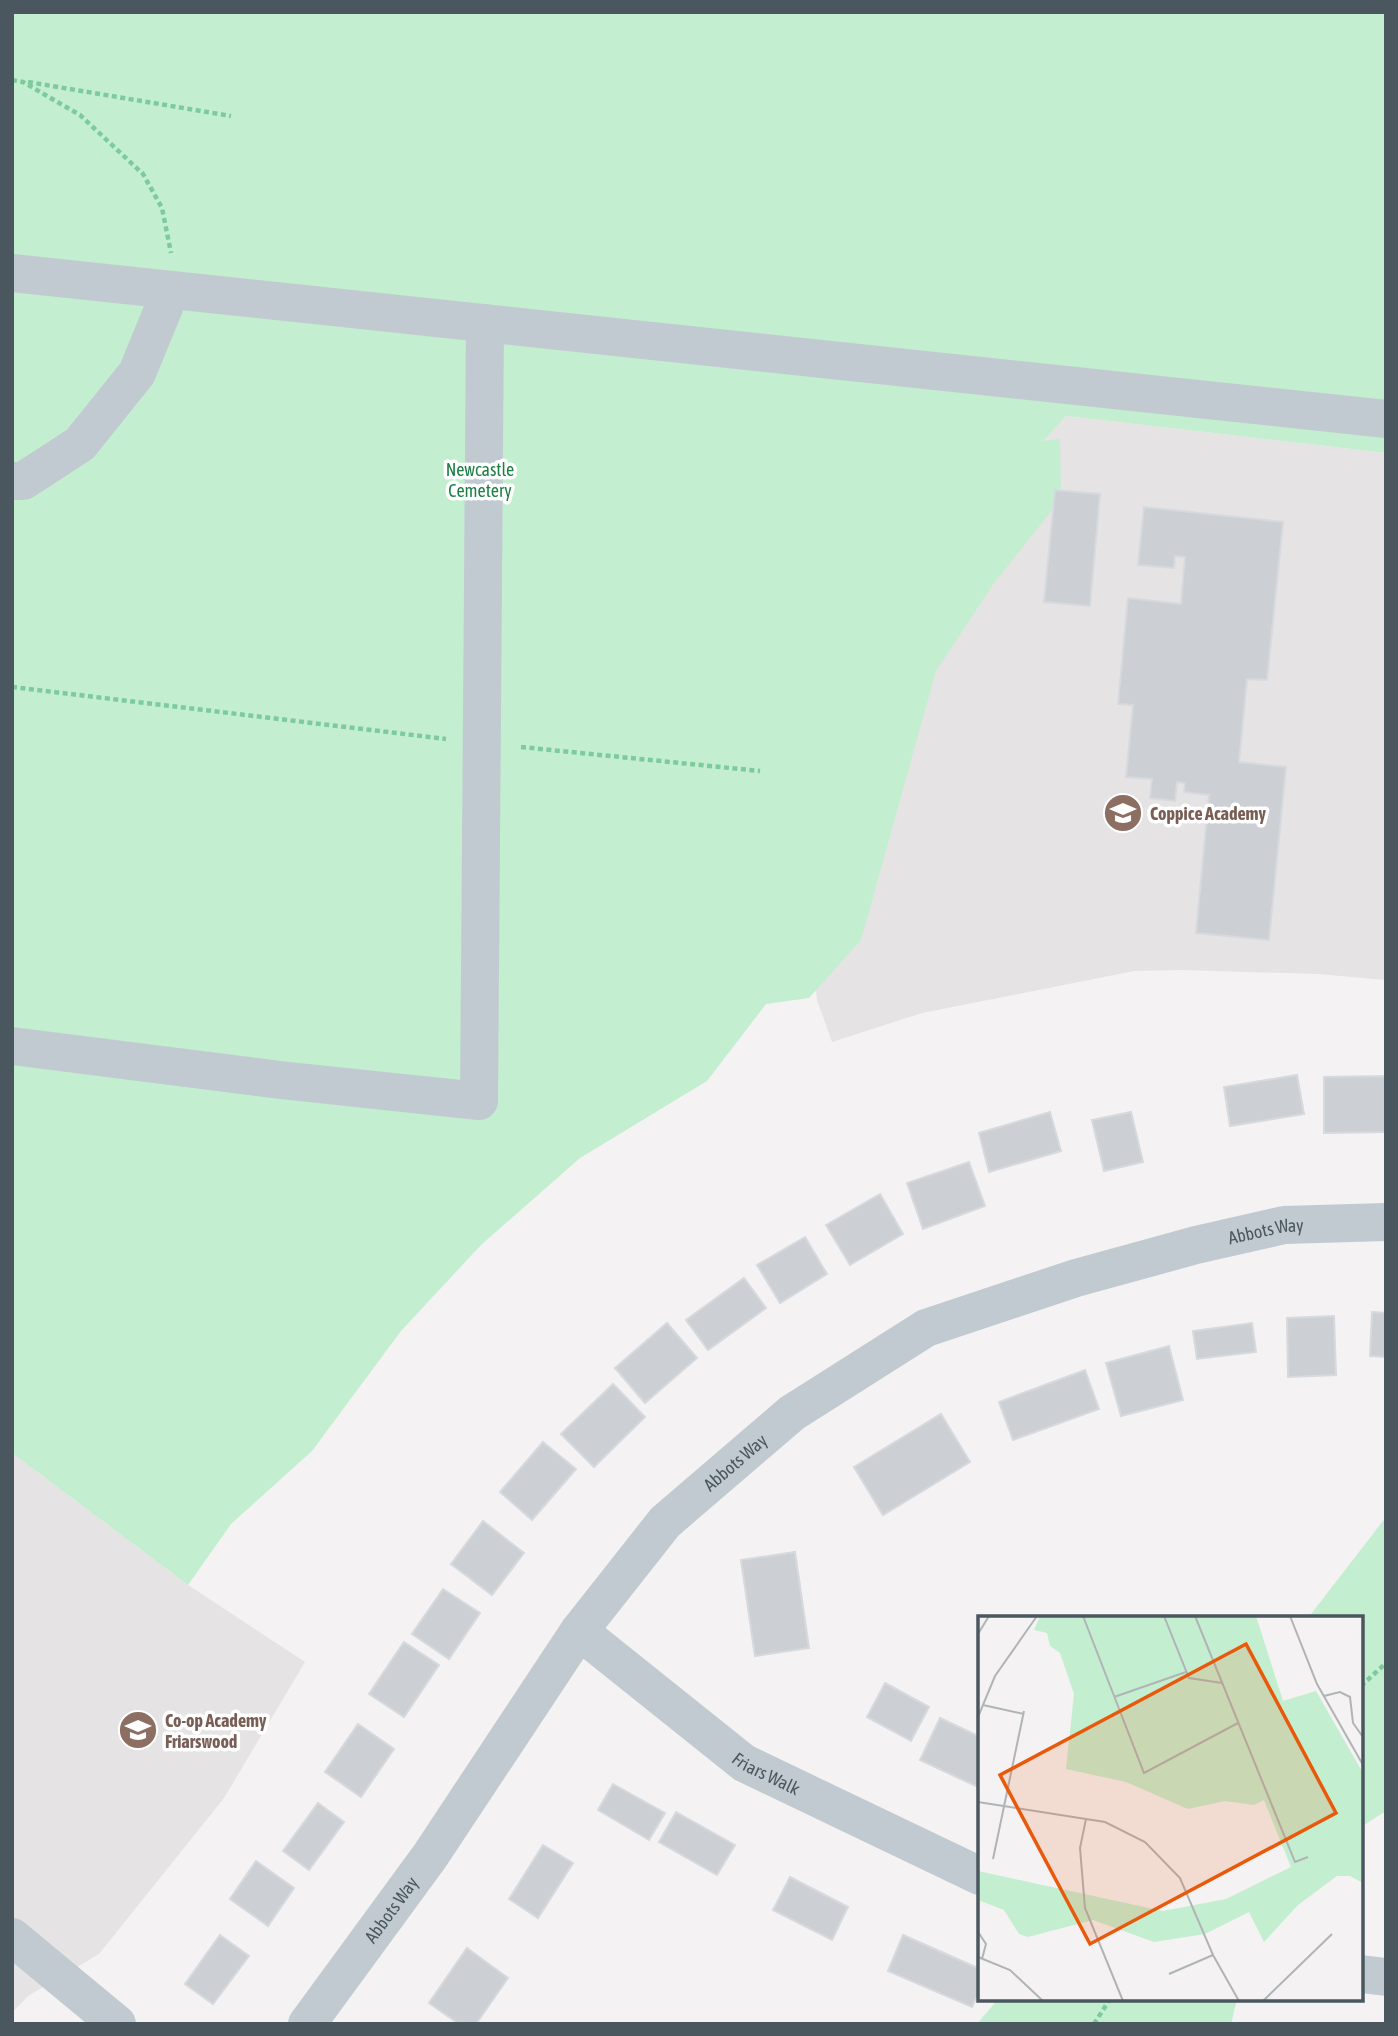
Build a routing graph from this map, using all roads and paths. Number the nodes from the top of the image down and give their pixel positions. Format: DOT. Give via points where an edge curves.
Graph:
graph roads {
  1 [pos="12,80"];
  2 [pos="23,82"];
  3 [pos="231,116"];
  4 [pos="12,273"];
  5 [pos="171,290"];
  6 [pos="485,323"];
  7 [pos="1386,419"];
  8 [pos="12,481"];
  9 [pos="12,687"];
  10 [pos="482,743"];
  11 [pos="760,771"];
  12 [pos="12,1046"];
  13 [pos="1386,1222"];
  14 [pos="579,1631"];
  15 [pos="1386,1662"];
  16 [pos="1363,1684"];
  17 [pos="978,1875"];
  18 [pos="12,1937"];
  19 [pos="1363,1974"];
  20 [pos="1386,1977"];
  21 [pos="1109,2001"];
  22 [pos="117,2024"];
  23 [pos="307,2024"];
  24 [pos="1094,2024"];
  1 -- 2 [label="path"];
  2 -- 3 [label="path"];
  2 -- 5 [label="path" via="80,115 143,174 162,208 170,244"];
  4 -- 5 [label="street"];
  5 -- 6 [label="street"];
  5 -- 8 [label="street" via="137,373 80,444 23,481"];
  6 -- 7 [label="street"];
  6 -- 10 [label="street"];
  9 -- 10 [label="path"];
  10 -- 11 [label="path"];
  10 -- 12 [label="street" via="479,1101"];
  13 -- 14 [label="street, Abbots Way" via="1284,1225 1246,1233 1076,1278 926,1328 792,1413 665,1522"];
  14 -- 17 [label="street, Friars Walk" via="744,1763"];
  14 -- 23 [label="street, Abbots Way" via="430,1856"];
  15 -- 16 [label="path"];
  18 -- 22 [label="street"];
  19 -- 20 [label="street"];
  21 -- 24 [label="path"];
}
